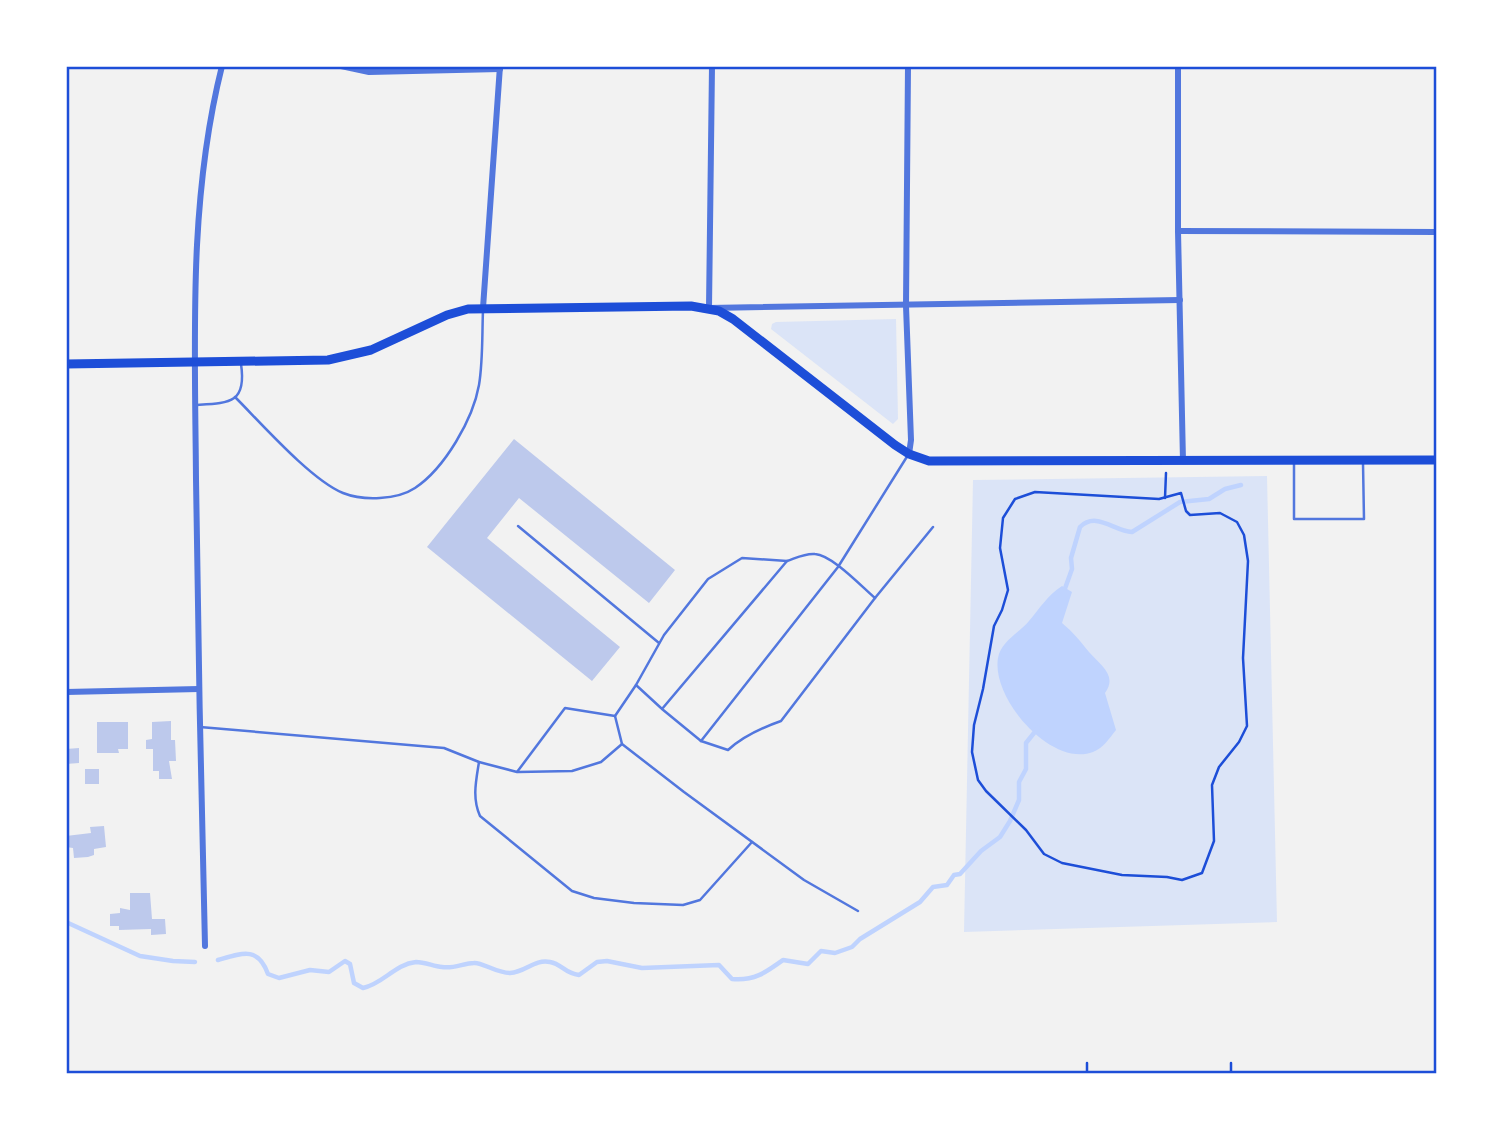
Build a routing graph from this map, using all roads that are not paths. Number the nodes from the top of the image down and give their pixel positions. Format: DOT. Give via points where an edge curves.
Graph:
graph roads {
  1 [pos="222,66"];
  2 [pos="341,66"];
  3 [pos="712,66"];
  4 [pos="908,66"];
  5 [pos="1178,66"];
  6 [pos="500,68"];
  7 [pos="1178,231"];
  8 [pos="1437,232"];
  9 [pos="1180,300"];
  10 [pos="906,306"];
  11 [pos="483,308"];
  12 [pos="709,309"];
  13 [pos="196,362"];
  14 [pos="240,362"];
  15 [pos="66,364"];
  16 [pos="235,397"];
  17 [pos="195,405"];
  18 [pos="909,454"];
  19 [pos="1437,460"];
  20 [pos="1183,461"];
  21 [pos="1363,461"];
  22 [pos="1294,462"];
  23 [pos="518,526"];
  24 [pos="933,527"];
  25 [pos="787,561"];
  26 [pos="838,566"];
  27 [pos="875,598"];
  28 [pos="659,643"];
  29 [pos="636,685"];
  30 [pos="199,690"];
  31 [pos="66,692"];
  32 [pos="662,709"];
  33 [pos="615,716"];
  34 [pos="200,727"];
  35 [pos="701,741"];
  36 [pos="622,744"];
  37 [pos="479,762"];
  38 [pos="517,772"];
  39 [pos="752,842"];
  40 [pos="858,911"];
  41 [pos="205,946"];
  1 -- 13 [label="street" via="202,177"];
  2 -- 6 [label="street" via="369,72"];
  3 -- 12 [label="street"];
  4 -- 10 [label="street"];
  5 -- 7 [label="street"];
  6 -- 11 [label="street"];
  7 -- 8 [label="street"];
  7 -- 9 [label="street"];
  9 -- 10 [label="street"];
  9 -- 20 [label="street"];
  10 -- 12 [label="street"];
  10 -- 18 [label="street"];
  11 -- 12 [label="main road"];
  11 -- 14 [label="main road" via="447,315 371,350 342,358"];
  11 -- 16 [label="lane" via="479,386 470,415 434,469 415,488 394,496 343,493 323,481"];
  12 -- 18 [label="main road" via="744,326"];
  13 -- 14 [label="main road"];
  13 -- 15 [label="main road"];
  13 -- 17 [label="street"];
  14 -- 16 [label="lane" via="243,382"];
  16 -- 17 [label="lane" via="226,403"];
  17 -- 30 [label="street"];
  18 -- 20 [label="main road" via="944,463"];
  18 -- 26 [label="lane"];
  19 -- 21 [label="main road"];
  20 -- 22 [label="main road"];
  21 -- 22 [label="main road"];
  21 -- 22 [label="lane" via="1364,519 1294,519"];
  23 -- 28 [label="lane"];
  24 -- 27 [label="lane"];
  25 -- 26 [label="lane" via="817,554"];
  25 -- 28 [label="lane" via="742,558 708,579"];
  25 -- 32 [label="lane"];
  26 -- 27 [label="lane"];
  26 -- 35 [label="lane"];
  27 -- 35 [label="lane" via="781,721 737,741 728,750"];
  28 -- 29 [label="lane"];
  29 -- 32 [label="lane"];
  29 -- 33 [label="lane"];
  30 -- 31 [label="street"];
  30 -- 34 [label="street"];
  32 -- 35 [label="lane"];
  33 -- 36 [label="lane"];
  33 -- 38 [label="lane" via="565,708"];
  34 -- 37 [label="lane" via="444,748"];
  34 -- 41 [label="street"];
  36 -- 38 [label="lane" via="601,762 572,771"];
  36 -- 39 [label="lane"];
  37 -- 38 [label="lane"];
  37 -- 39 [label="lane" via="475,792 480,816 572,891 594,898 683,905 700,900"];
  39 -- 40 [label="lane"];
}
